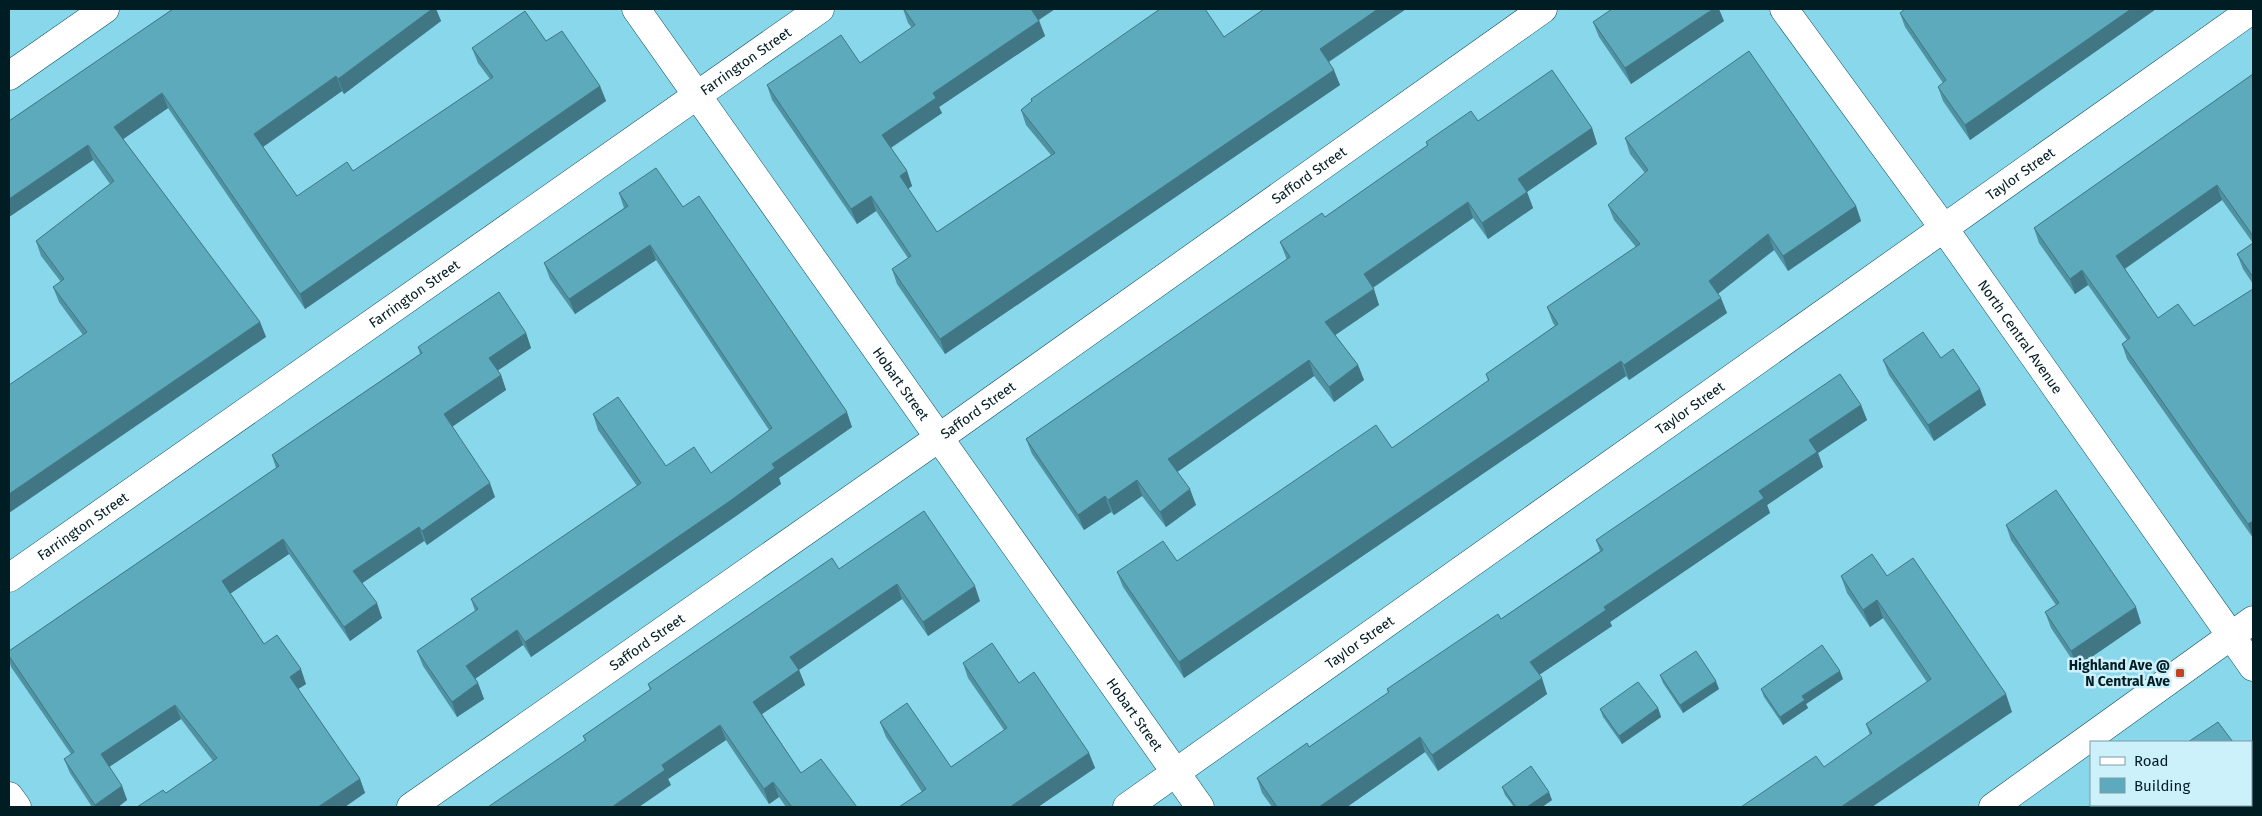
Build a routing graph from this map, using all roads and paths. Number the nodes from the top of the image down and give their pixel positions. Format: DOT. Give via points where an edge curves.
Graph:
graph roads {
  1 [pos="105,9"];
  2 [pos="636,9"];
  3 [pos="820,9"];
  4 [pos="1542,9"];
  5 [pos="1784,9"];
  6 [pos="2253,9"];
  7 [pos="9,76"];
  8 [pos="698,95"];
  9 [pos="1943,227"];
  10 [pos="940,437"];
  11 [pos="9,578"];
  12 [pos="2253,620"];
  13 [pos="2231,636"];
  14 [pos="2253,667"];
  15 [pos="1175,773"];
  16 [pos="9,796"];
  17 [pos="17,807"];
  18 [pos="411,807"];
  19 [pos="1127,807"];
  20 [pos="1200,807"];
  21 [pos="1993,807"];
  1 -- 7 [label="street"];
  2 -- 8 [label="street, Hobart Street"];
  3 -- 8 [label="street, Farrington Street"];
  4 -- 10 [label="street, Safford Street"];
  5 -- 9 [label="street, North Central Avenue"];
  6 -- 9 [label="street, Taylor Street"];
  8 -- 10 [label="street, Hobart Street"];
  8 -- 11 [label="street, Farrington Street"];
  9 -- 13 [label="street, North Central Avenue"];
  9 -- 15 [label="street, Taylor Street"];
  10 -- 15 [label="street, Hobart Street"];
  10 -- 18 [label="street, Safford Street"];
  12 -- 13 [label="street"];
  13 -- 14 [label="street, North Central Avenue"];
  13 -- 21 [label="street"];
  15 -- 19 [label="street, Taylor Street"];
  15 -- 20 [label="street, Hobart Street"];
  16 -- 17 [label="street"];
}
